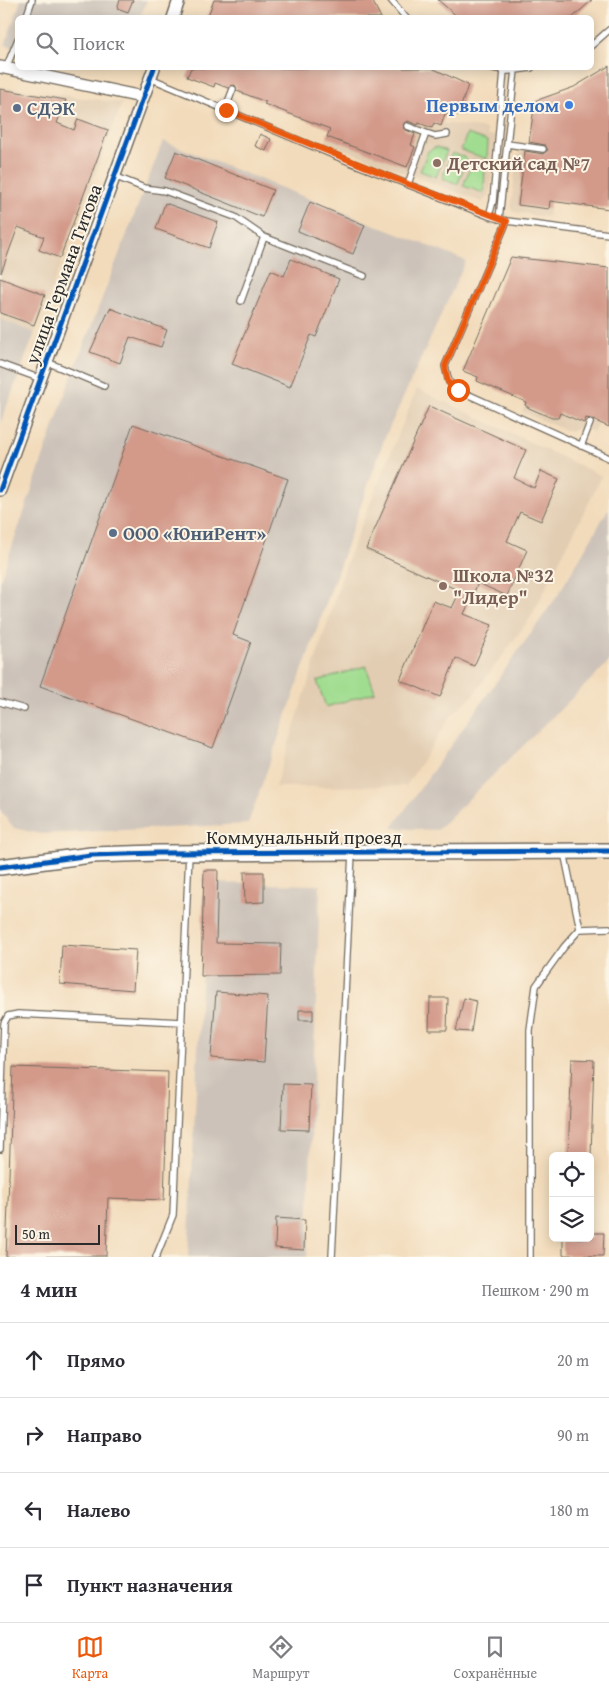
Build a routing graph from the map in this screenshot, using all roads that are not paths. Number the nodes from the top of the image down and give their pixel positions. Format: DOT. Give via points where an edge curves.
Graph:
graph roads {
  1 [pos="32,0"];
  2 [pos="179,0"];
  3 [pos="391,0"];
  4 [pos="27,15"];
  5 [pos="174,15"];
  6 [pos="404,15"];
  7 [pos="609,30"];
  8 [pos="594,44"];
  9 [pos="15,45"];
  10 [pos="3,68"];
  11 [pos="504,70"];
  12 [pos="515,70"];
  13 [pos="152,73"];
  14 [pos="233,89"];
  15 [pos="142,97"];
  16 [pos="226,110"];
  17 [pos="407,126"];
  18 [pos="426,133"];
  19 [pos="448,134"];
  20 [pos="507,144"];
  21 [pos="543,149"];
  22 [pos="114,176"];
  23 [pos="408,184"];
  24 [pos="489,216"];
  25 [pos="499,219"];
  26 [pos="507,221"];
  27 [pos="609,234"];
  28 [pos="264,237"];
  29 [pos="364,276"];
  30 [pos="242,301"];
  31 [pos="48,362"];
  32 [pos="0,364"];
  33 [pos="41,379"];
  34 [pos="104,386"];
  35 [pos="590,423"];
  36 [pos="581,446"];
  37 [pos="609,458"];
  38 [pos="0,490"];
  39 [pos="0,702"];
  40 [pos="24,709"];
  41 [pos="609,851"];
  42 [pos="564,852"];
  43 [pos="189,853"];
  44 [pos="352,853"];
  45 [pos="0,867"];
  46 [pos="609,928"];
  47 [pos="580,929"];
  48 [pos="182,1022"];
  49 [pos="0,1149"];
  50 [pos="156,1257"];
  51 [pos="332,1257"];
  52 [pos="530,1257"];
  1 -- 4 [label="lane"];
  2 -- 5 [label="street"];
  3 -- 6 [label="lane"];
  7 -- 8 [label="lane"];
  9 -- 10 [label="lane"];
  10 -- 15 [label="street"];
  11 -- 12 [label="lane"];
  11 -- 24 [label="lane"];
  12 -- 20 [label="lane"];
  13 -- 15 [label="street, улица Германа Титова"];
  13 -- 16 [label="lane"];
  14 -- 16 [label="lane"];
  15 -- 22 [label="street, улица Германа Титова"];
  16 -- 23 [label="lane"];
  17 -- 18 [label="lane"];
  18 -- 19 [label="lane" via="435,136"];
  18 -- 23 [label="lane"];
  20 -- 21 [label="lane"];
  20 -- 25 [label="lane"];
  22 -- 28 [label="lane" via="235,217"];
  22 -- 31 [label="street, улица Германа Титова"];
  23 -- 24 [label="lane"];
  24 -- 25 [label="lane"];
  25 -- 26 [label="lane"];
  26 -- 27 [label="lane"];
  26 -- 36 [label="lane" via="445,366 448,382 458,390"];
  28 -- 29 [label="lane"];
  28 -- 30 [label="lane"];
  31 -- 33 [label="street, улица Германа Титова"];
  31 -- 34 [label="lane"];
  32 -- 33 [label="lane"];
  33 -- 38 [label="street, улица Германа Титова"];
  35 -- 36 [label="lane"];
  36 -- 37 [label="lane"];
  39 -- 40 [label="lane"];
  41 -- 42 [label="street, Коммунальный проезд"];
  42 -- 44 [label="street, Коммунальный проезд"];
  42 -- 47 [label="lane"];
  43 -- 44 [label="street, Коммунальный проезд"];
  43 -- 45 [label="street, Коммунальный проезд" via="91,855"];
  43 -- 48 [label="lane"];
  44 -- 51 [label="lane"];
  46 -- 47 [label="lane"];
  47 -- 52 [label="lane" via="536,986 530,1030"];
  48 -- 49 [label="lane" via="8,1016 4,1023"];
  48 -- 50 [label="lane" via="173,1215"];
}
